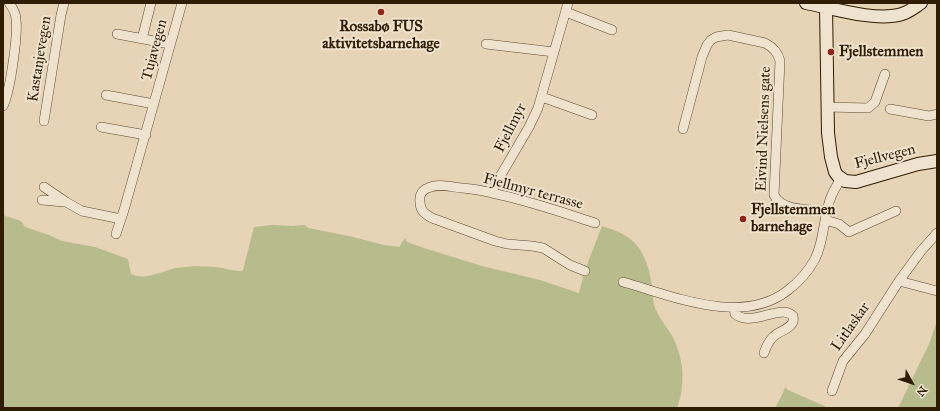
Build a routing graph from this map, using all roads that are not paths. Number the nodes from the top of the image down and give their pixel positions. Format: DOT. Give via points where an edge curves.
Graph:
graph roads {
  1 [pos="9,3"];
  2 [pos="64,3"];
  3 [pos="151,3"];
  4 [pos="182,3"];
  5 [pos="806,3"];
  6 [pos="921,3"];
  7 [pos="567,7"];
  8 [pos="826,7"];
  9 [pos="612,30"];
  10 [pos="117,34"];
  11 [pos="142,38"];
  12 [pos="170,44"];
  13 [pos="486,44"];
  14 [pos="554,52"];
  15 [pos="7,66"];
  16 [pos="885,74"];
  17 [pos="106,94"];
  18 [pos="542,97"];
  19 [pos="154,104"];
  20 [pos="3,106"];
  21 [pos="828,107"];
  22 [pos="890,110"];
  23 [pos="937,114"];
  24 [pos="592,115"];
  25 [pos="44,120"];
  26 [pos="101,127"];
  27 [pos="682,129"];
  28 [pos="146,135"];
  29 [pos="937,161"];
  30 [pos="841,178"];
  31 [pos="44,188"];
  32 [pos="491,192"];
  33 [pos="42,200"];
  34 [pos="66,202"];
  35 [pos="827,211"];
  36 [pos="896,211"];
  37 [pos="121,219"];
  38 [pos="825,220"];
  39 [pos="595,223"];
  40 [pos="937,233"];
  41 [pos="116,234"];
  42 [pos="585,271"];
  43 [pos="899,281"];
  44 [pos="623,282"];
  45 [pos="937,292"];
  46 [pos="734,308"];
  47 [pos="764,353"];
  48 [pos="832,391"];
  1 -- 15 [label="street" via="16,20 15,39"];
  2 -- 25 [label="street, Kastanjevegen"];
  3 -- 11 [label="street"];
  4 -- 12 [label="street, Tujavegen"];
  5 -- 8 [label="main road"];
  6 -- 8 [label="main road" via="902,14 889,16"];
  7 -- 9 [label="street, Fjellmyr"];
  7 -- 14 [label="street, Fjellmyr"];
  8 -- 21 [label="main road"];
  10 -- 11 [label="street"];
  11 -- 12 [label="street"];
  12 -- 19 [label="street, Tujavegen"];
  13 -- 14 [label="street"];
  14 -- 18 [label="street, Fjellmyr"];
  15 -- 20 [label="street" via="7,95"];
  16 -- 21 [label="street" via="876,102 868,108"];
  17 -- 19 [label="street, Tujavegen"];
  18 -- 24 [label="street, Fjellmyr"];
  18 -- 32 [label="street, Fjellmyr" via="529,127"];
  19 -- 28 [label="street, Tujavegen"];
  21 -- 30 [label="main road" via="830,157 835,172"];
  22 -- 23 [label="street" via="929,116"];
  26 -- 28 [label="street"];
  27 -- 35 [label="street, Eivind Nielsens gate" via="702,57 711,40 728,35 770,45 777,52 780,61 774,195 786,206"];
  28 -- 37 [label="street, Tujavegen"];
  29 -- 30 [label="main road, Fjellvegen" via="856,182"];
  30 -- 35 [label="street"];
  31 -- 34 [label="street"];
  32 -- 39 [label="street, Fjellmyr terrasse"];
  32 -- 42 [label="street, Fjellmyr terrasse" via="438,186 422,192 420,206 424,213 432,218 495,241 543,248"];
  33 -- 34 [label="street"];
  34 -- 37 [label="street" via="91,213"];
  35 -- 38 [label="street"];
  36 -- 38 [label="street" via="849,232 839,224"];
  37 -- 41 [label="street, Tujavegen"];
  38 -- 46 [label="street" via="815,258 800,280 782,295 771,300 750,307"];
  40 -- 43 [label="street, Litlaskar"];
  43 -- 45 [label="street"];
  43 -- 48 [label="street, Litlaskar" via="865,334 843,361"];
  44 -- 46 [label="street" via="702,304"];
  46 -- 47 [label="street" via="735,314 745,319 783,312 791,313 793,316 791,326 772,338"];
}
